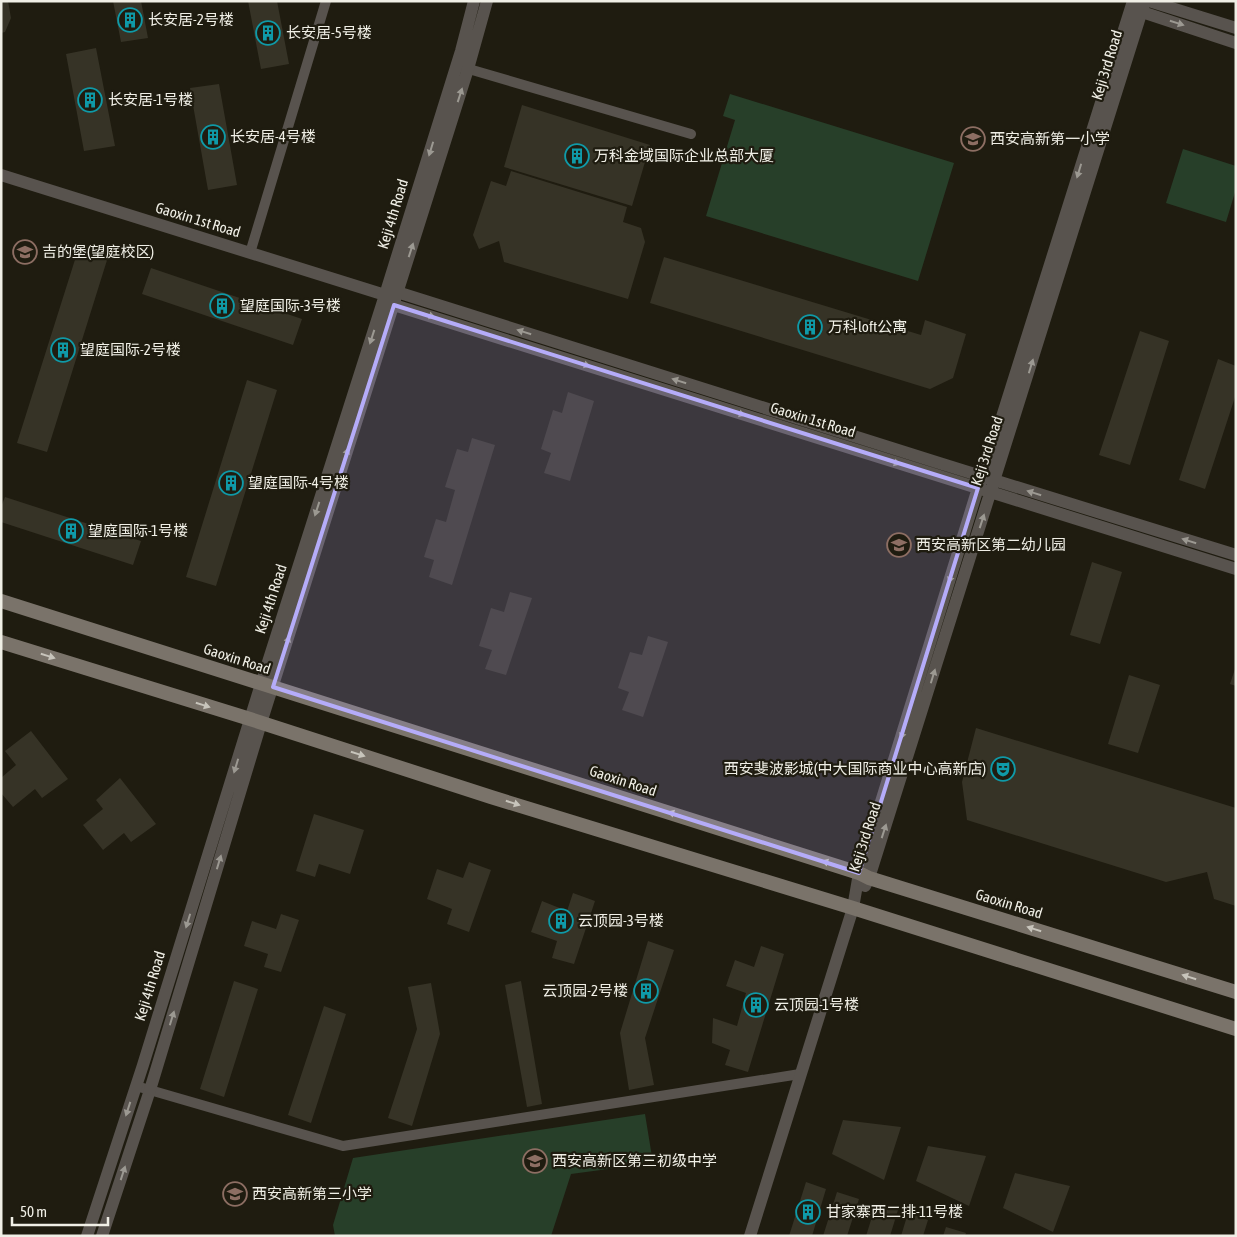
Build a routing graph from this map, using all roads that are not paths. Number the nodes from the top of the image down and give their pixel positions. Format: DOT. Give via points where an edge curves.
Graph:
graph roads {
  1 [pos="326,1"];
  2 [pos="474,1"];
  3 [pos="487,1"];
  4 [pos="1139,5"];
  5 [pos="1236,28"];
  6 [pos="1236,43"];
  7 [pos="462,67"];
  8 [pos="691,134"];
  9 [pos="1,175"];
  10 [pos="250,253"];
  11 [pos="392,297"];
  12 [pos="987,484"];
  13 [pos="1236,555"];
  14 [pos="1236,569"];
  15 [pos="1,601"];
  16 [pos="1,642"];
  17 [pos="267,685"];
  18 [pos="256,721"];
  19 [pos="864,875"];
  20 [pos="853,908"];
  21 [pos="1236,992"];
  22 [pos="1236,1029"];
  23 [pos="800,1074"];
  24 [pos="136,1086"];
  25 [pos="150,1090"];
  26 [pos="87,1236"];
  27 [pos="102,1236"];
  28 [pos="750,1236"];
  1 -- 10 [label="street"];
  2 -- 7 [label="street, Keji 4th Road"];
  3 -- 7 [label="street, Keji 4th Road"];
  4 -- 5 [label="street"];
  4 -- 6 [label="street, one-way"];
  4 -- 12 [label="street, Keji 3rd Road"];
  7 -- 8 [label="street"];
  7 -- 11 [label="street, Keji 4th Road"];
  9 -- 10 [label="street, Gaoxin 1st Road"];
  10 -- 11 [label="street, Gaoxin 1st Road"];
  11 -- 12 [label="street, Gaoxin 1st Road"];
  11 -- 17 [label="street, Keji 4th Road"];
  13 -- 12 [label="street, Gaoxin 1st Road, one-way"];
  12 -- 14 [label="street, Gaoxin 1st Road"];
  12 -- 19 [label="street, Keji 3rd Road"];
  15 -- 17 [label="main road, Gaoxin Road"];
  16 -- 18 [label="main road, one-way"];
  17 -- 18 [label="street, Keji 4th Road"];
  19 -- 17 [label="main road, Gaoxin Road, one-way"];
  18 -- 20 [label="main road, one-way"];
  18 -- 24 [label="street, Keji 4th Road, one-way"];
  25 -- 18 [label="street, Keji 4th Road, one-way"];
  19 -- 20 [label="street, Keji 3rd Road"];
  21 -- 19 [label="main road, Gaoxin Road, one-way"];
  20 -- 22 [label="main road"];
  20 -- 23 [label="street, Keji 3rd Road"];
  23 -- 25 [label="street" via="343,1146"];
  23 -- 28 [label="street, Keji 3rd Road"];
  24 -- 25 [label="street"];
  24 -- 26 [label="street, Keji 4th Road, one-way"];
  27 -- 25 [label="street, Keji 4th Road, one-way"];
}
